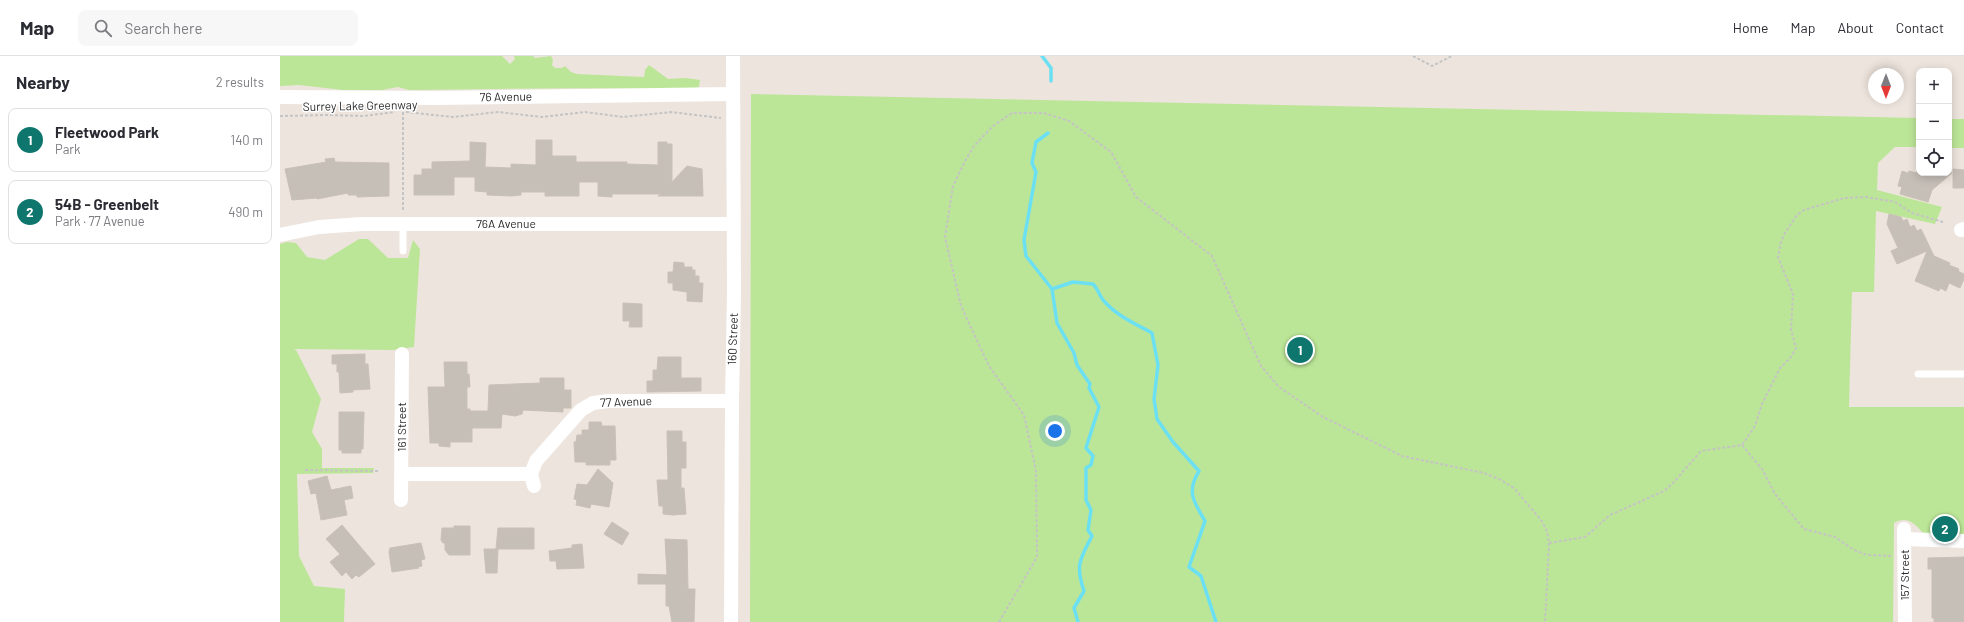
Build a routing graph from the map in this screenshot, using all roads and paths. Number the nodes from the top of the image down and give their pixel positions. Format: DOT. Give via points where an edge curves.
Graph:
graph roads {
  1 [pos="733,56"];
  2 [pos="1413,56"];
  3 [pos="1452,56"];
  4 [pos="733,94"];
  5 [pos="280,97"];
  6 [pos="403,112"];
  7 [pos="280,116"];
  8 [pos="726,118"];
  9 [pos="403,219"];
  10 [pos="1943,222"];
  11 [pos="732,224"];
  12 [pos="280,235"];
  13 [pos="403,250"];
  14 [pos="402,354"];
  15 [pos="1918,374"];
  16 [pos="1964,374"];
  17 [pos="732,401"];
  18 [pos="1742,445"];
  19 [pos="305,470"];
  20 [pos="378,471"];
  21 [pos="402,474"];
  22 [pos="401,500"];
  23 [pos="1964,542"];
  24 [pos="1549,543"];
  25 [pos="1898,556"];
  26 [pos="731,622"];
  27 [pos="999,622"];
  28 [pos="1545,622"];
  29 [pos="1905,622"];
  1 -- 4 [label="street, 160 Street"];
  2 -- 3 [label="path" via="1432,66"];
  4 -- 5 [label="street, 76 Avenue" via="435,98"];
  4 -- 11 [label="street, 160 Street"];
  6 -- 7 [label="path, Surrey Lake Greenway" via="364,116"];
  6 -- 8 [label="path, Surrey Lake Greenway" via="453,117 498,112 542,117 585,112 623,117 671,112"];
  6 -- 9 [label="path"];
  9 -- 11 [label="street, 76A Avenue"];
  9 -- 12 [label="street, 76A Avenue" via="319,227"];
  9 -- 13 [label="lane"];
  10 -- 18 [label="path" via="1912,213 1895,202 1866,197 1844,198 1804,210 1797,215 1785,233 1778,257 1793,294 1790,329 1796,348 1780,368 1762,404 1755,426"];
  11 -- 17 [label="street, 160 Street"];
  14 -- 21 [label="street, 161 Street"];
  15 -- 16 [label="lane"];
  17 -- 21 [label="street, 77 Avenue" via="593,403 581,410 536,461 532,480"];
  17 -- 26 [label="street, 160 Street"];
  18 -- 24 [label="path" via="1701,451 1664,491 1610,515 1585,537"];
  18 -- 25 [label="path" via="1762,469 1775,494 1804,529 1835,537 1854,550 1867,555"];
  19 -- 20 [label="path"];
  21 -- 22 [label="street, 161 Street"];
  23 -- 29 [label="street, 157 Street" via="1904,534"];
  24 -- 27 [label="path" via="1542,520 1514,488 1499,479 1484,473 1402,456 1323,417 1279,387 1261,366 1212,256 1136,197 1111,152 1069,121 1044,113 1012,113 992,126 974,146 965,161 953,186 945,237 961,306 989,366 1024,415 1036,472 1037,557"];
  24 -- 28 [label="path"];
}
